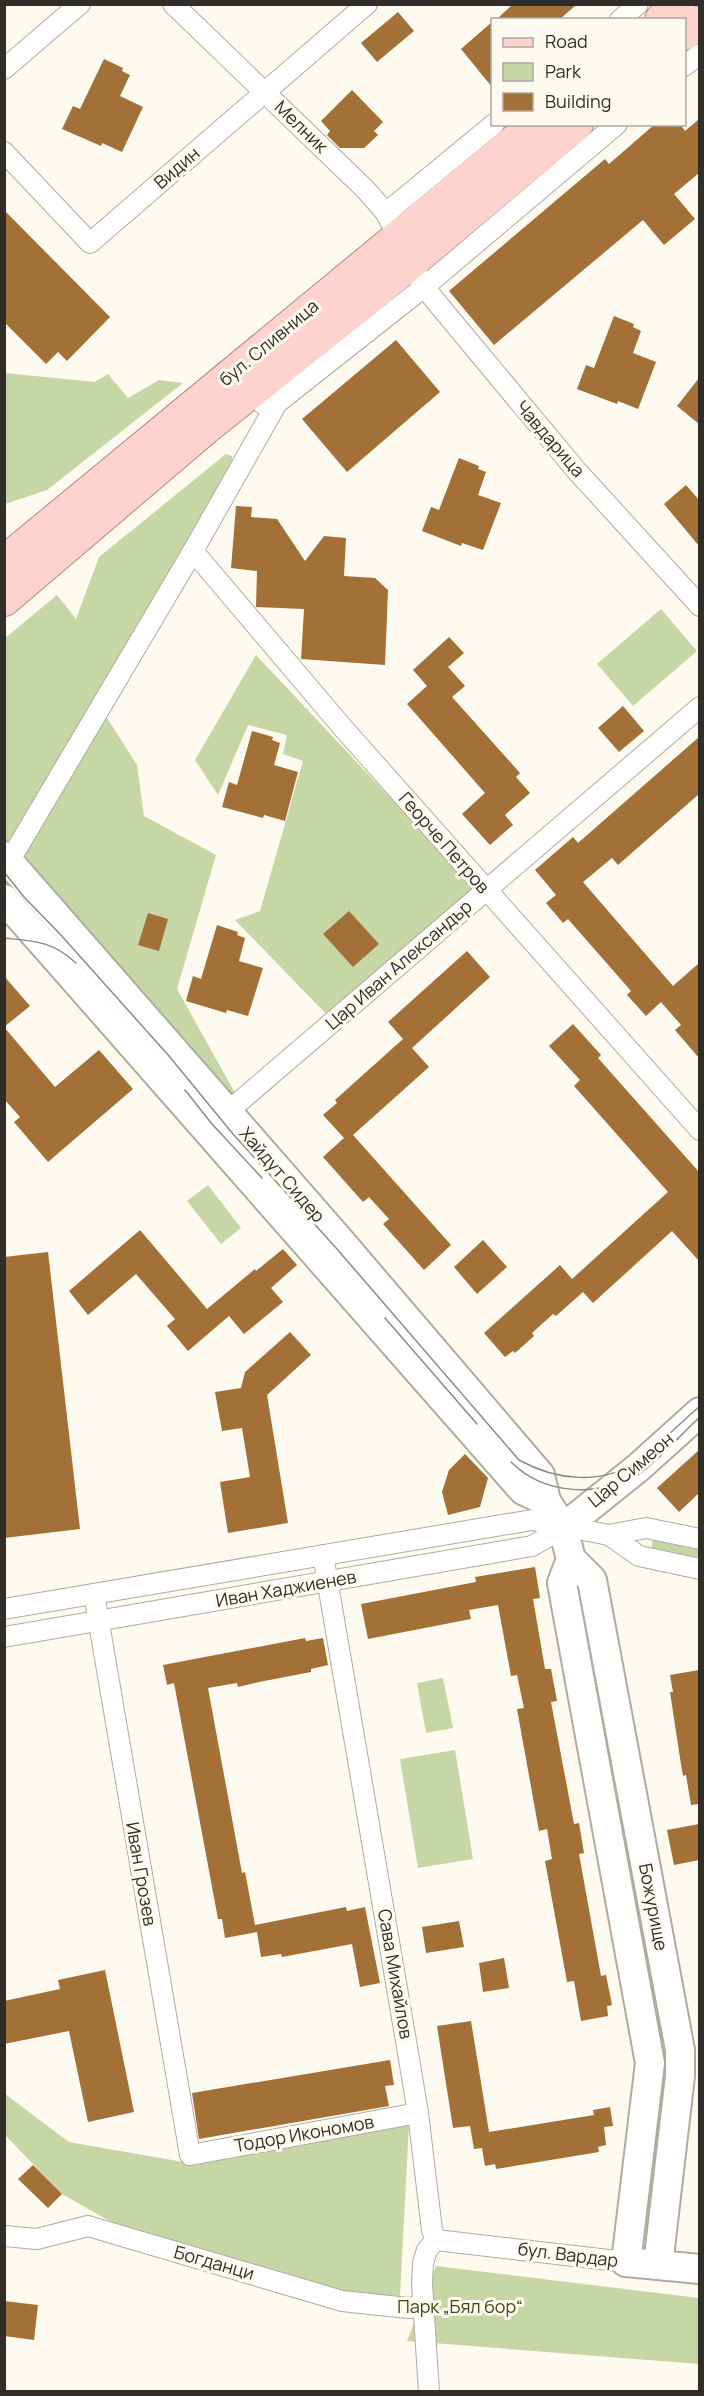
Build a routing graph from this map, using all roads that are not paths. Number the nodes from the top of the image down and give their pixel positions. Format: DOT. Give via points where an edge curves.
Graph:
graph roads {
  1 [pos="80,4"];
  2 [pos="173,4"];
  3 [pos="367,4"];
  4 [pos="638,4"];
  5 [pos="679,4"];
  6 [pos="622,18"];
  7 [pos="663,18"];
  8 [pos="699,22"];
  9 [pos="686,32"];
  10 [pos="699,54"];
  11 [pos="686,64"];
  12 [pos="4,69"];
  13 [pos="264,93"];
  14 [pos="493,126"];
  15 [pos="533,126"];
  16 [pos="574,126"];
  17 [pos="613,126"];
  18 [pos="4,152"];
  19 [pos="405,250"];
  20 [pos="277,403"];
  21 [pos="206,428"];
  22 [pos="193,551"];
  23 [pos="21,561"];
  24 [pos="4,600"];
  25 [pos="699,606"];
  26 [pos="699,707"];
  27 [pos="6,861"];
  28 [pos="486,891"];
  29 [pos="4,898"];
  30 [pos="217,1120"];
  31 [pos="699,1130"];
  32 [pos="699,1412"];
  33 [pos="563,1528"];
  34 [pos="609,1535"];
  35 [pos="699,1539"];
  36 [pos="323,1555"];
  37 [pos="571,1559"];
  38 [pos="699,1569"];
  39 [pos="328,1582"];
  40 [pos="94,1594"];
  41 [pos="4,1609"];
  42 [pos="98,1621"];
  43 [pos="4,1637"];
  44 [pos="418,2113"];
  45 [pos="189,2155"];
  46 [pos="4,2236"];
  47 [pos="436,2240"];
  48 [pos="626,2262"];
  49 [pos="658,2265"];
  50 [pos="699,2269"];
  51 [pos="424,2306"];
  52 [pos="429,2391"];
  1 -- 12 [label="street"];
  2 -- 13 [label="street, Мелник"];
  3 -- 13 [label="street, Видин"];
  4 -- 6 [label="street"];
  5 -- 7 [label="main road"];
  8 -- 9 [label="main road"];
  10 -- 11 [label="street"];
  13 -- 18 [label="street, Видин" via="90,243"];
  13 -- 19 [label="street, Мелник" via="366,190"];
  14 -- 19 [label="street, бул. Сливница"];
  15 -- 19 [label="main road, бул. Сливница"];
  16 -- 19 [label="main road, бул. Сливница"];
  17 -- 19 [label="street, бул. Сливница"];
  19 -- 20 [label="street, бул. Сливница"];
  19 -- 21 [label="main road, бул. Сливница"];
  19 -- 23 [label="main road, бул. Сливница"];
  19 -- 25 [label="street, Чавдарица" via="576,470"];
  20 -- 21 [label="street, бул. Сливница" via="257,404"];
  20 -- 22 [label="street"];
  21 -- 23 [label="main road, бул. Сливница"];
  22 -- 27 [label="street"];
  22 -- 28 [label="street, Георче Петров"];
  23 -- 24 [label="main road, бул. Сливница"];
  26 -- 28 [label="street, Цар Иван Александър"];
  27 -- 30 [label="street, Хайдут Сидер" via="171,1050"];
  28 -- 30 [label="street, Цар Иван Александър"];
  28 -- 31 [label="street, Георче Петров"];
  29 -- 30 [label="street, Хайдут Сидер"];
  30 -- 33 [label="street, Хайдут Сидер" via="540,1475 546,1501"];
  32 -- 33 [label="street, Цар Симеон"];
  33 -- 34 [label="street, Иван Хаджиенев"];
  33 -- 36 [label="street, Иван Хаджиенев" via="531,1521"];
  33 -- 37 [label="street"];
  33 -- 39 [label="street, Иван Хаджиенев" via="532,1546"];
  34 -- 35 [label="street, Иван Хаджиенев" via="646,1528"];
  34 -- 38 [label="street, Иван Хаджиенев" via="639,1556"];
  36 -- 39 [label="street, Сава Михайлов"];
  36 -- 40 [label="street, Иван Хаджиенев"];
  37 -- 48 [label="street, Божурище" via="562,1583 650,2063"];
  37 -- 49 [label="street, Божурище" via="592,1580 680,2050"];
  39 -- 42 [label="street, Иван Хаджиенев"];
  39 -- 44 [label="street, Сава Михайлов"];
  40 -- 41 [label="street, Иван Хаджиенев"];
  40 -- 42 [label="street, Иван Грозев"];
  42 -- 43 [label="street, Иван Хаджиенев"];
  42 -- 45 [label="street, Иван Грозев"];
  44 -- 45 [label="street, Тодор Икономов"];
  44 -- 47 [label="street, Сава Михайлов"];
  46 -- 51 [label="street, Богданци" via="37,2239 88,2226 342,2301"];
  47 -- 48 [label="street, бул. Вардар"];
  47 -- 51 [label="street" via="423,2263"];
  48 -- 49 [label="street, бул. Вардар"];
  49 -- 50 [label="street, бул. Вардар"];
  51 -- 52 [label="street"];
}
